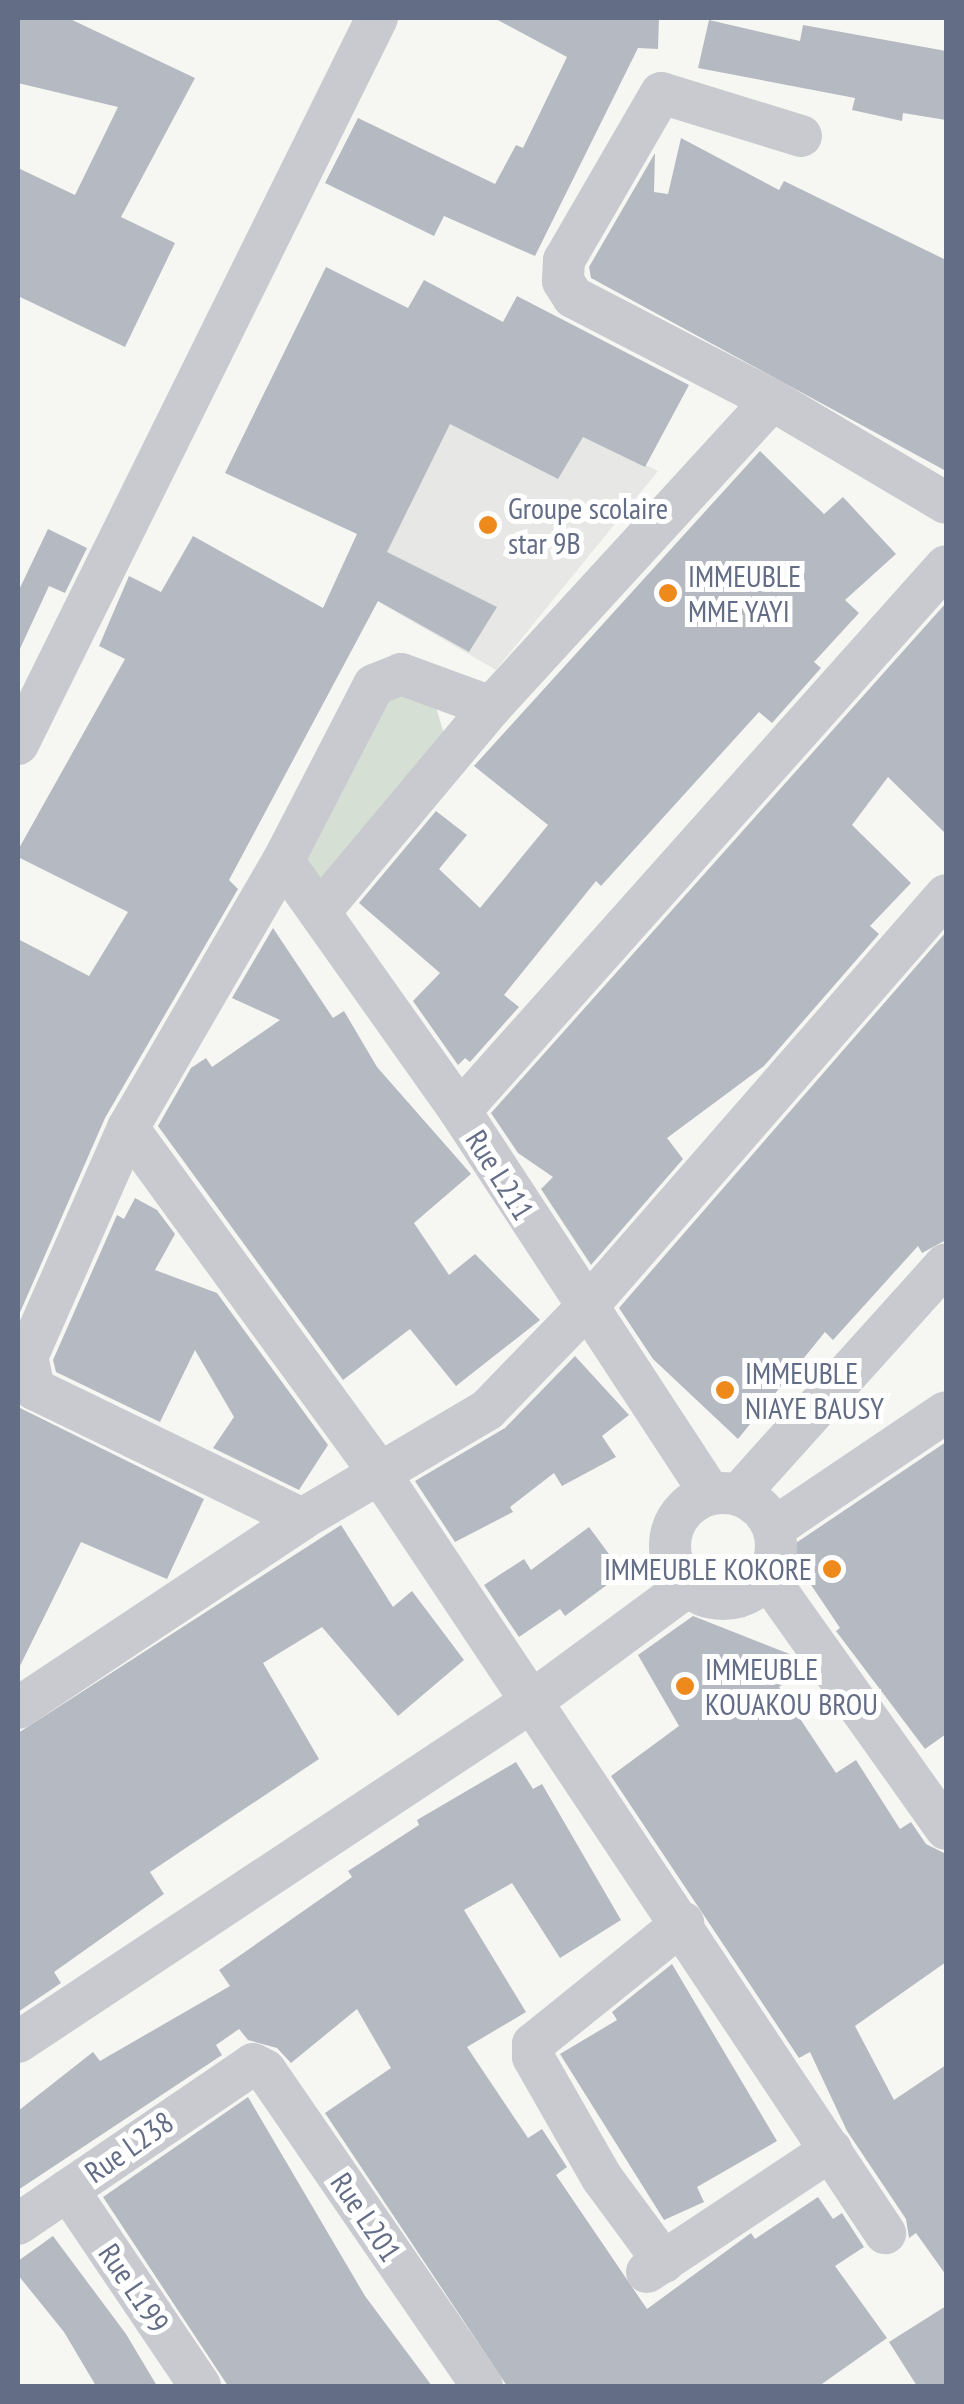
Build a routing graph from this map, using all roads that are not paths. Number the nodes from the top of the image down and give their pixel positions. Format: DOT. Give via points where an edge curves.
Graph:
graph roads {
  1 [pos="376,18"];
  2 [pos="800,136"];
  3 [pos="772,400"];
  4 [pos="946,503"];
  5 [pos="946,566"];
  6 [pos="491,707"];
  7 [pos="18,744"];
  8 [pos="283,861"];
  9 [pos="946,895"];
  10 [pos="322,909"];
  11 [pos="460,1111"];
  12 [pos="128,1128"];
  13 [pos="946,1264"];
  14 [pos="584,1310"];
  15 [pos="946,1412"];
  16 [pos="380,1474"];
  17 [pos="725,1494"];
  18 [pos="302,1519"];
  19 [pos="774,1528"];
  20 [pos="767,1577"];
  21 [pos="688,1586"];
  22 [pos="528,1704"];
  23 [pos="18,1708"];
  24 [pos="940,1804"];
  25 [pos="683,1924"];
  26 [pos="18,2042"];
  27 [pos="240,2070"];
  28 [pos="830,2150"];
  29 [pos="68,2190"];
  30 [pos="18,2224"];
  31 [pos="885,2233"];
  32 [pos="200,2386"];
  33 [pos="482,2386"];
  1 -- 7 [label="street"];
  2 -- 3 [label="street" via="661,93 564,260 563,280 573,298"];
  3 -- 4 [label="street"];
  3 -- 6 [label="street"];
  5 -- 11 [label="street"];
  6 -- 8 [label="street" via="401,674 386,675 374,685"];
  6 -- 10 [label="street"];
  8 -- 10 [label="street, Rue L211"];
  8 -- 12 [label="street"];
  9 -- 14 [label="street"];
  10 -- 11 [label="street, Rue L211"];
  11 -- 14 [label="street, Rue L211"];
  12 -- 16 [label="street"];
  12 -- 18 [label="street" via="25,1374 34,1390"];
  13 -- 17 [label="street"];
  14 -- 16 [label="street" via="488,1410"];
  14 -- 17 [label="street, Rue L211"];
  15 -- 19 [label="street"];
  16 -- 18 [label="street"];
  16 -- 22 [label="street"];
  17 -- 19 [label="street" via="754,1502"];
  17 -- 21 [label="street" via="692,1502 671,1534 676,1571"];
  18 -- 23 [label="street"];
  19 -- 20 [label="street" via="775,1562"];
  20 -- 21 [label="street" via="755,1590 721,1600"];
  20 -- 24 [label="street"];
  21 -- 22 [label="street"];
  22 -- 25 [label="street"];
  22 -- 26 [label="street"];
  25 -- 28 [label="street"];
  25 -- 28 [label="street" via="533,2044 533,2057 656,2267"];
  27 -- 29 [label="street, Rue L238"];
  27 -- 33 [label="street, Rue L201" via="254,2064 266,2070"];
  28 -- 31 [label="street"];
  29 -- 30 [label="street, Rue L238"];
  29 -- 32 [label="street, Rue L199"];
}
